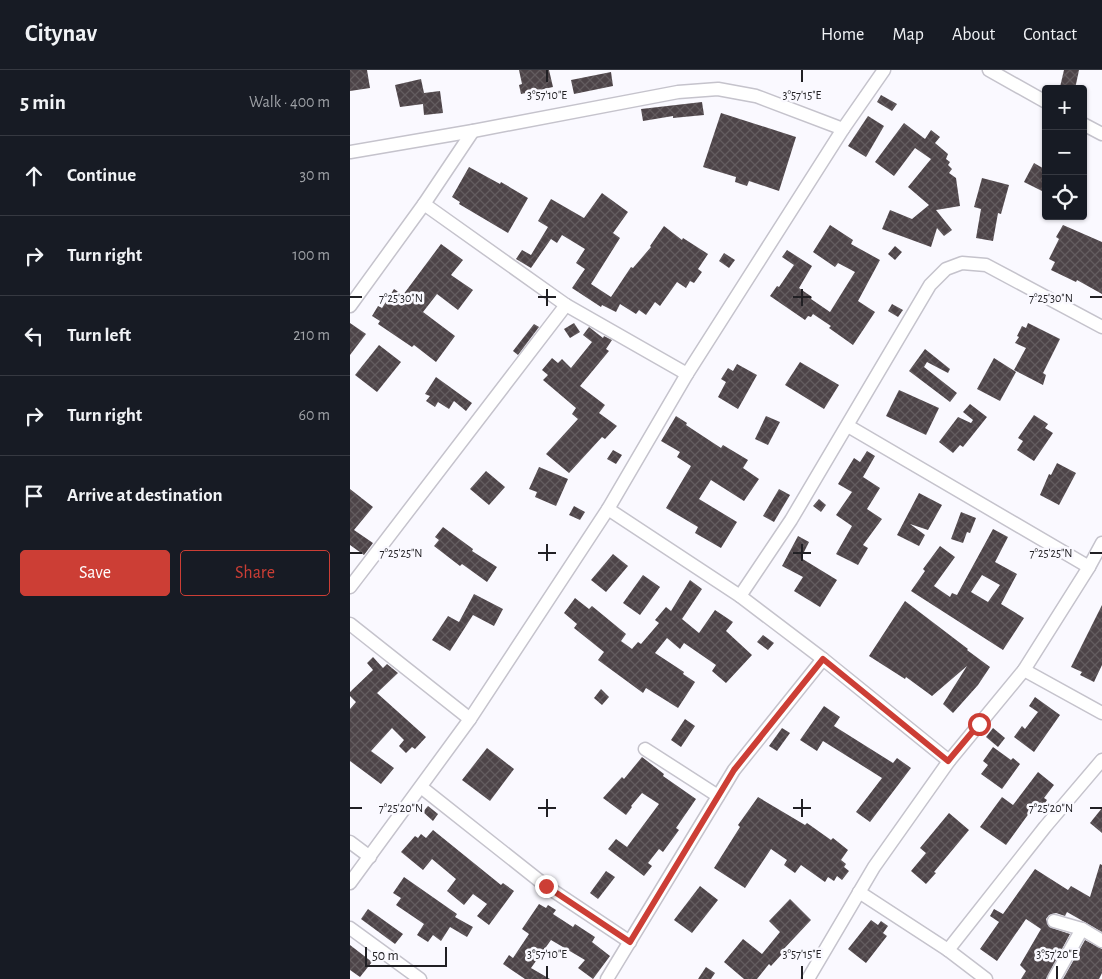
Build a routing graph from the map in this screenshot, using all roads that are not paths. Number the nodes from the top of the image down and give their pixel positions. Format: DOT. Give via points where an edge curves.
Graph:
graph roads {
  1 [pos="884,70"];
  2 [pos="989,70"];
  3 [pos="1042,100"];
  4 [pos="1087,126"];
  5 [pos="843,129"];
  6 [pos="474,132"];
  7 [pos="1102,134"];
  8 [pos="350,152"];
  9 [pos="424,204"];
  10 [pos="566,305"];
  11 [pos="350,306"];
  12 [pos="1102,327"];
  13 [pos="687,374"];
  14 [pos="848,426"];
  15 [pos="608,509"];
  16 [pos="1102,543"];
  17 [pos="1089,568"];
  18 [pos="350,587"];
  19 [pos="740,596"];
  20 [pos="350,624"];
  21 [pos="823,659"];
  22 [pos="1024,670"];
  23 [pos="1102,713"];
  24 [pos="470,719"];
  25 [pos="645,749"];
  26 [pos="1102,760"];
  27 [pos="948,761"];
  28 [pos="421,787"];
  29 [pos="718,796"];
  30 [pos="350,842"];
  31 [pos="370,857"];
  32 [pos="350,883"];
  33 [pos="859,892"];
  34 [pos="1054,921"];
  35 [pos="350,928"];
  36 [pos="1082,929"];
  37 [pos="1102,941"];
  38 [pos="630,942"];
  39 [pos="948,950"];
  40 [pos="420,979"];
  41 [pos="607,979"];
  42 [pos="808,979"];
  43 [pos="986,979"];
  44 [pos="1054,979"];
  1 -- 5 [label="street"];
  2 -- 3 [label="street"];
  4 -- 7 [label="street"];
  5 -- 6 [label="street" via="756,96 718,89 678,92"];
  5 -- 13 [label="street"];
  6 -- 8 [label="street"];
  6 -- 9 [label="street"];
  9 -- 10 [label="street"];
  9 -- 11 [label="street"];
  10 -- 13 [label="street"];
  10 -- 18 [label="street"];
  12 -- 14 [label="street" via="986,265 962,263 946,269 930,285"];
  13 -- 15 [label="street"];
  14 -- 17 [label="street"];
  14 -- 19 [label="street"];
  15 -- 19 [label="street"];
  15 -- 24 [label="street"];
  16 -- 17 [label="street"];
  17 -- 22 [label="street"];
  19 -- 21 [label="street"];
  20 -- 24 [label="street"];
  21 -- 27 [label="street"];
  21 -- 29 [label="street" via="751,748"];
  22 -- 23 [label="street"];
  22 -- 27 [label="street"];
  24 -- 28 [label="street"];
  25 -- 29 [label="street"];
  26 -- 39 [label="street"];
  27 -- 33 [label="street"];
  28 -- 31 [label="street"];
  28 -- 38 [label="street" via="546,886"];
  29 -- 38 [label="street"];
  30 -- 31 [label="street"];
  31 -- 32 [label="street"];
  33 -- 39 [label="street"];
  33 -- 42 [label="street"];
  34 -- 36 [label="street"];
  35 -- 40 [label="street"];
  36 -- 37 [label="street"];
  36 -- 44 [label="street"];
  38 -- 41 [label="street"];
  39 -- 43 [label="street"];
}
